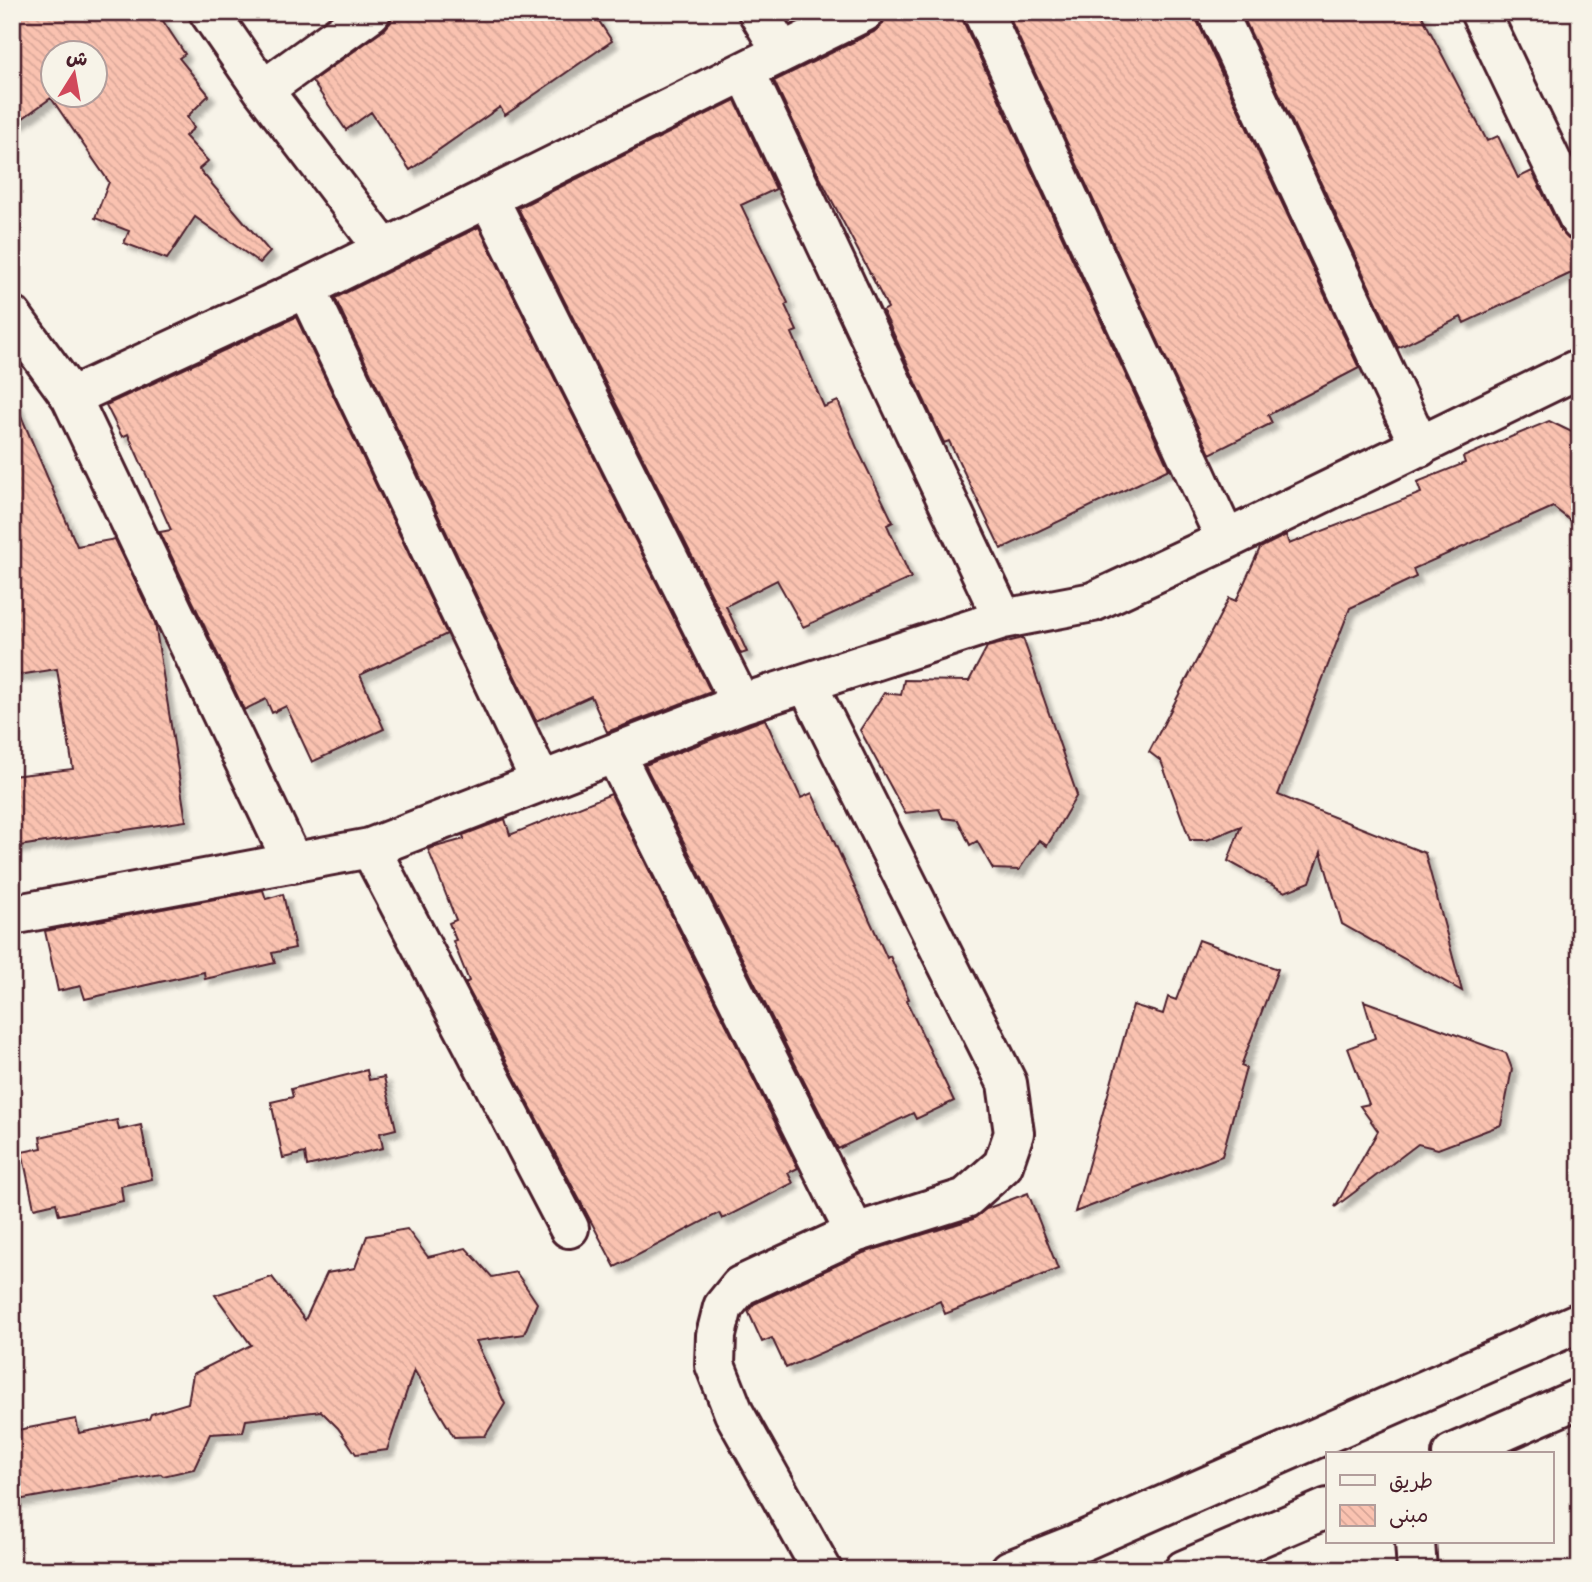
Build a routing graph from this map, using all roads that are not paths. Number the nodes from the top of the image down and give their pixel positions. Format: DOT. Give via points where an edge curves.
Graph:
graph roads {
  1 [pos="209,12"];
  2 [pos="371,12"];
  3 [pos="758,12"];
  4 [pos="864,12"];
  5 [pos="983,12"];
  6 [pos="1217,12"];
  7 [pos="1480,12"];
  8 [pos="782,52"];
  9 [pos="745,71"];
  10 [pos="263,90"];
  11 [pos="489,199"];
  12 [pos="1580,221"];
  13 [pos="384,249"];
  14 [pos="306,288"];
  15 [pos="12,316"];
  16 [pos="1580,369"];
  17 [pos="71,397"];
  18 [pos="1420,447"];
  19 [pos="1226,540"];
  20 [pos="1003,619"];
  21 [pos="807,684"];
  22 [pos="741,704"];
  23 [pos="615,754"];
  24 [pos="541,782"];
  25 [pos="370,848"];
  26 [pos="293,863"];
  27 [pos="12,915"];
  28 [pos="569,1228"];
  29 [pos="855,1233"];
  30 [pos="1580,1322"];
  31 [pos="1580,1398"];
  32 [pos="1457,1452"];
  33 [pos="1326,1509"];
  34 [pos="1415,1544"];
  35 [pos="1209,1565"];
  36 [pos="822,1570"];
  37 [pos="1010,1570"];
  38 [pos="1417,1570"];
  1 -- 10 [label="street"];
  2 -- 10 [label="street"];
  3 -- 8 [label="street"];
  4 -- 8 [label="street"];
  5 -- 19 [label="street"];
  6 -- 18 [label="street"];
  7 -- 12 [label="street"];
  8 -- 9 [label="street"];
  9 -- 11 [label="street"];
  9 -- 20 [label="street"];
  10 -- 13 [label="street"];
  11 -- 13 [label="street"];
  11 -- 22 [label="street"];
  13 -- 14 [label="street"];
  14 -- 17 [label="street"];
  14 -- 24 [label="street"];
  15 -- 17 [label="street"];
  16 -- 18 [label="street"];
  17 -- 26 [label="street"];
  18 -- 19 [label="street"];
  19 -- 20 [label="street" via="1093,602"];
  20 -- 21 [label="street"];
  21 -- 22 [label="street"];
  21 -- 29 [label="street" via="1007,1083 1014,1133 1003,1165 966,1198"];
  22 -- 23 [label="street"];
  23 -- 24 [label="street"];
  23 -- 29 [label="street"];
  24 -- 25 [label="street"];
  25 -- 26 [label="street"];
  25 -- 28 [label="street"];
  26 -- 27 [label="street"];
  29 -- 36 [label="street" via="740,1286 723,1307 716,1335 715,1365 734,1413"];
  30 -- 37 [label="street"];
  31 -- 32 [label="street"];
  33 -- 35 [label="street"];
  34 -- 38 [label="street"];
}
